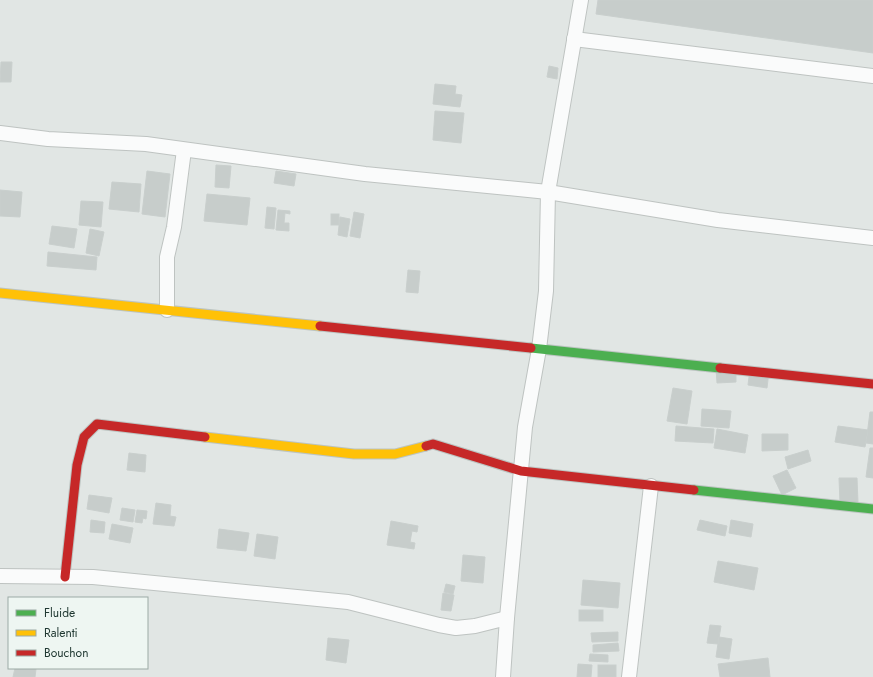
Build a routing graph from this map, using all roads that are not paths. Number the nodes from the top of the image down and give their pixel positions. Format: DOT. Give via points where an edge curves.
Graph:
graph roads {
  1 [pos="581,0"];
  2 [pos="574,39"];
  3 [pos="873,76"];
  4 [pos="0,133"];
  5 [pos="184,150"];
  6 [pos="548,192"];
  7 [pos="873,238"];
  8 [pos="0,293"];
  9 [pos="167,310"];
  10 [pos="539,349"];
  11 [pos="873,384"];
  12 [pos="521,471"];
  13 [pos="651,486"];
  14 [pos="873,509"];
  15 [pos="0,576"];
  16 [pos="65,577"];
  17 [pos="507,618"];
  18 [pos="503,677"];
  19 [pos="629,677"];
  1 -- 2 [label="street"];
  2 -- 3 [label="street"];
  2 -- 6 [label="street"];
  4 -- 5 [label="street" via="48,139 146,144"];
  5 -- 6 [label="street" via="365,174"];
  5 -- 9 [label="street" via="174,227 167,256"];
  6 -- 7 [label="street" via="718,220"];
  6 -- 10 [label="street" via="546,291"];
  8 -- 9 [label="street"];
  9 -- 10 [label="street"];
  10 -- 11 [label="street"];
  10 -- 12 [label="street" via="525,427"];
  12 -- 13 [label="street"];
  12 -- 16 [label="street" via="433,444 395,454 354,454 97,424 84,436 77,465"];
  12 -- 17 [label="street"];
  13 -- 14 [label="street"];
  13 -- 19 [label="street"];
  15 -- 16 [label="street"];
  16 -- 17 [label="street" via="93,577 348,602 456,628"];
  17 -- 18 [label="street"];
}
